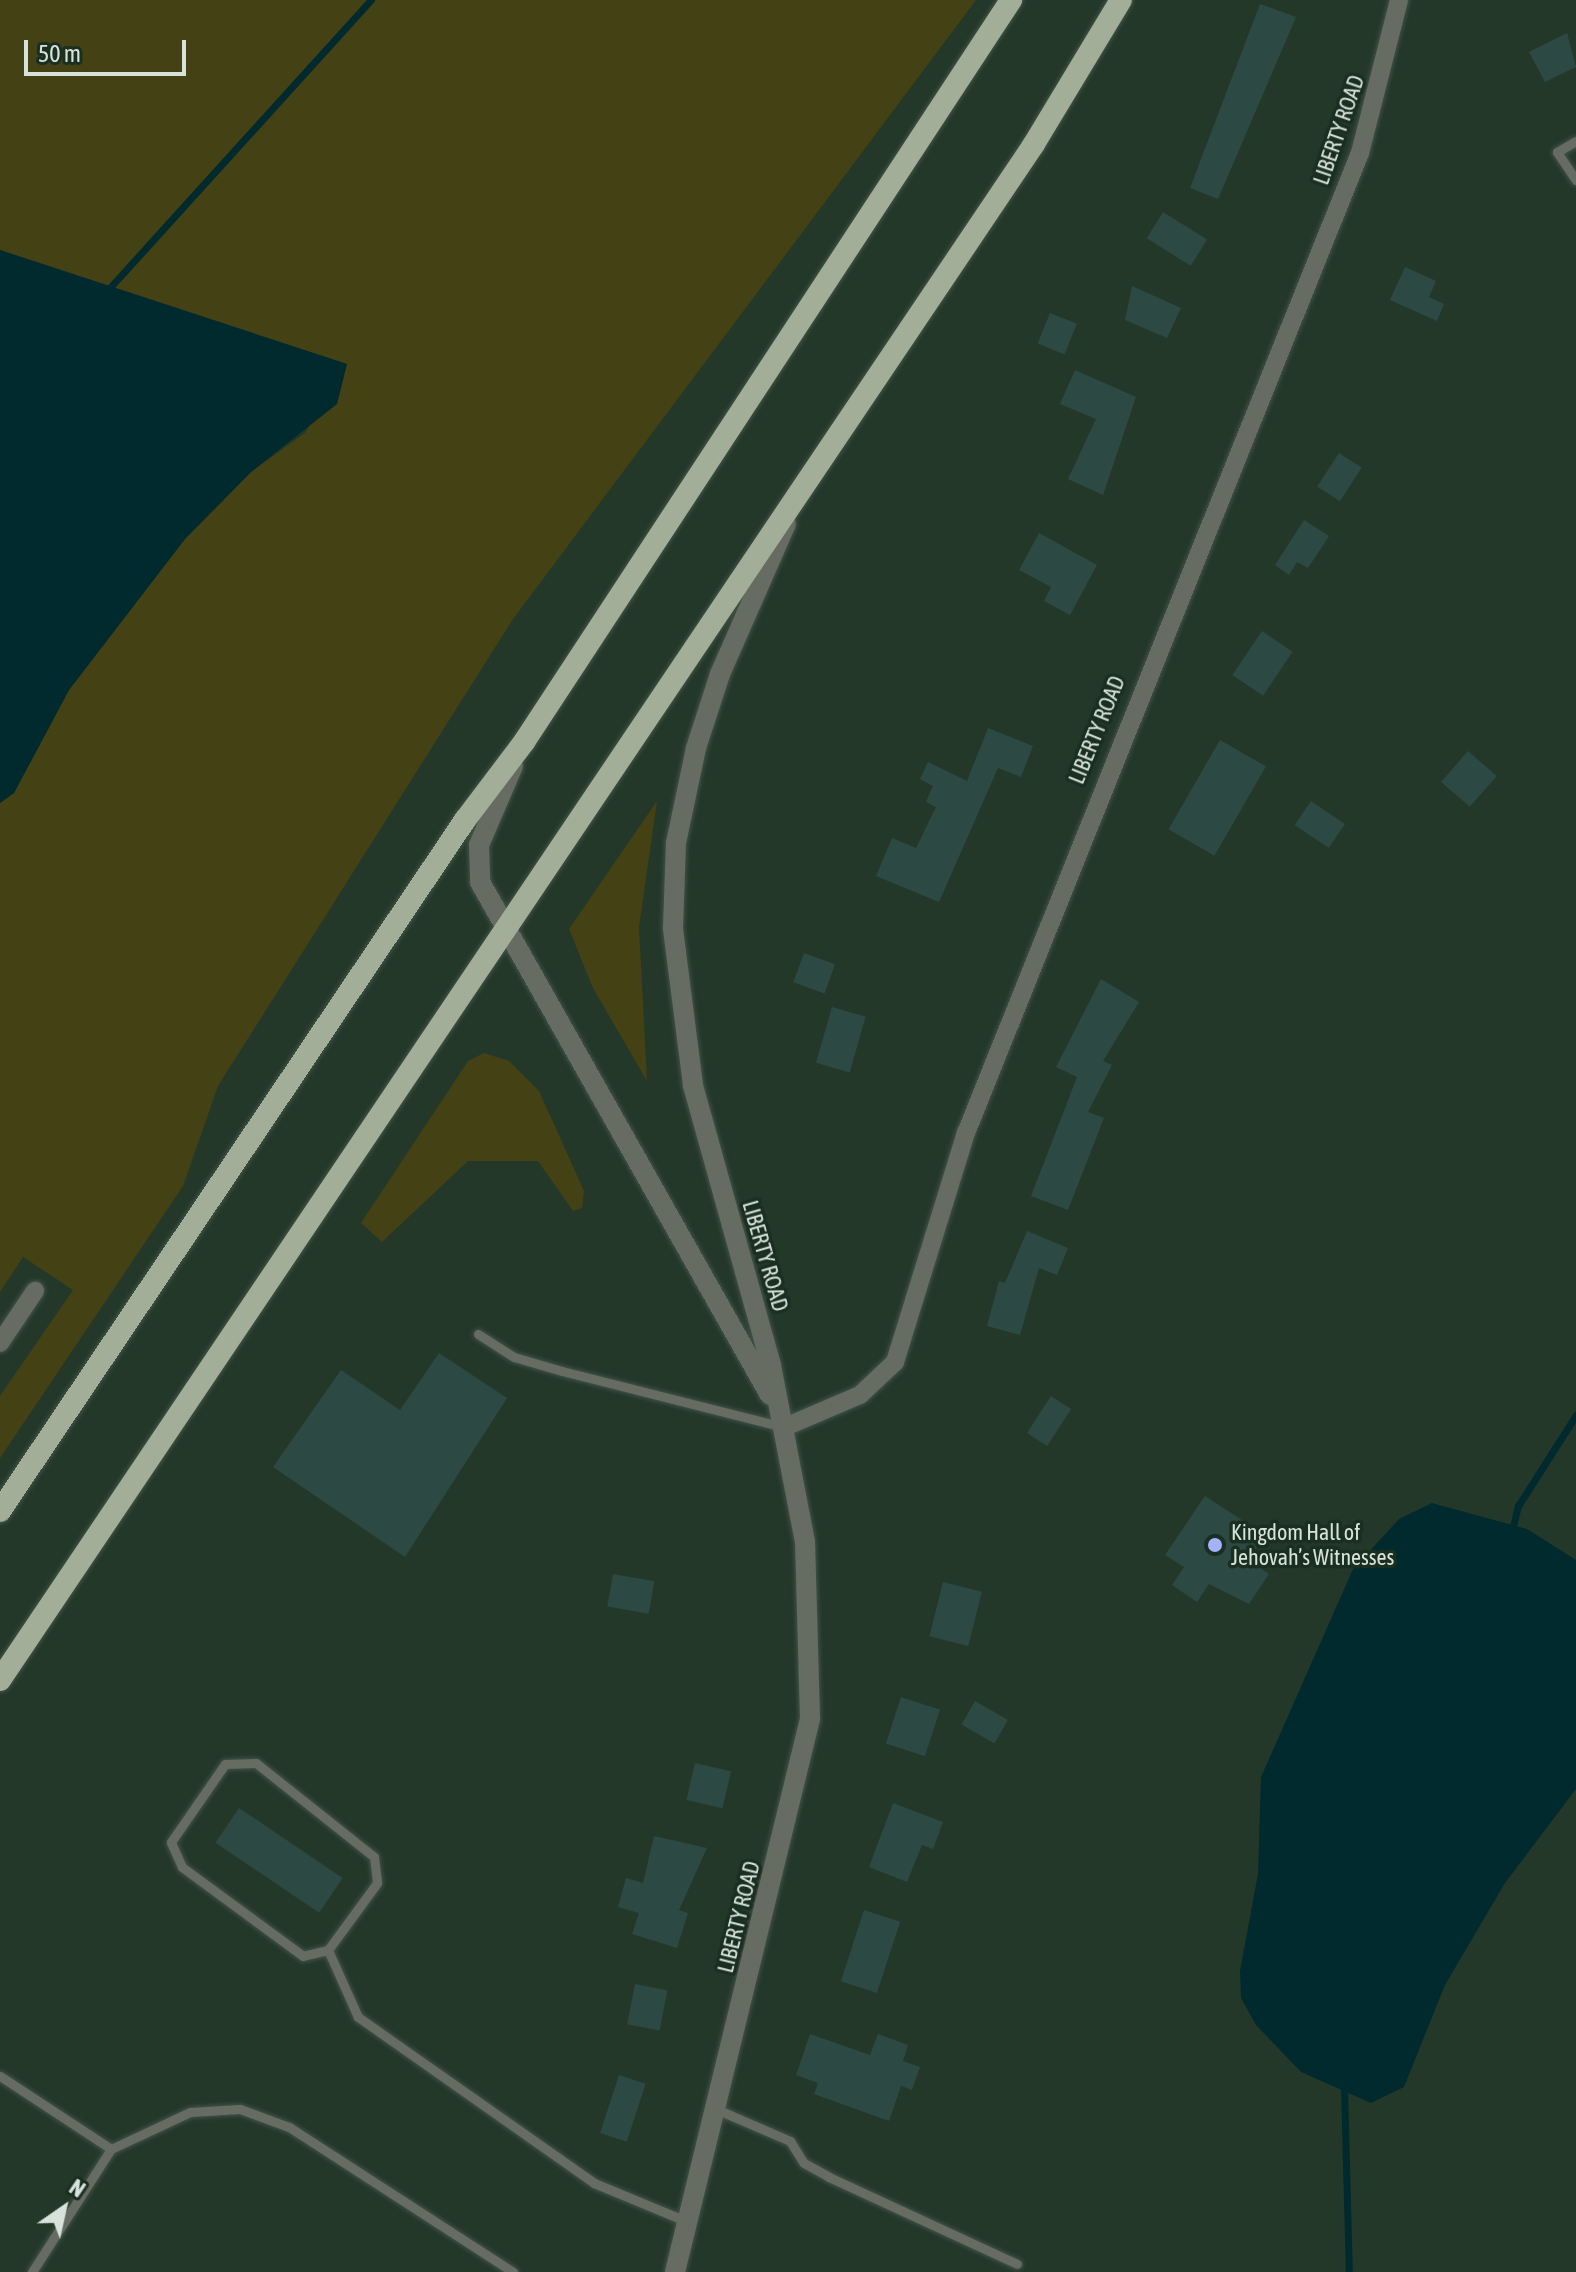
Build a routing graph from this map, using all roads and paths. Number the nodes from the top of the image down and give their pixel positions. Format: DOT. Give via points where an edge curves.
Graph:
graph roads {
  1 [pos="1011,0"];
  2 [pos="1121,0"];
  3 [pos="1399,0"];
  4 [pos="1576,141"];
  5 [pos="1576,180"];
  6 [pos="797,499"];
  7 [pos="524,742"];
  8 [pos="504,931"];
  9 [pos="35,1291"];
  10 [pos="478,1334"];
  11 [pos="0,1343"];
  12 [pos="785,1427"];
  13 [pos="0,1511"];
  14 [pos="0,1680"];
  15 [pos="328,1950"];
  16 [pos="0,2076"];
  17 [pos="716,2109"];
  18 [pos="111,2149"];
  19 [pos="688,2222"];
  20 [pos="1017,2264"];
  21 [pos="32,2272"];
  22 [pos="513,2272"];
  23 [pos="675,2272"];
  1 -- 7 [label="highway"];
  2 -- 6 [label="highway"];
  3 -- 12 [label="street, LIBERTY ROAD" via="1360,153 977,1104 895,1362 860,1395"];
  4 -- 5 [label="lane" via="1557,152"];
  6 -- 8 [label="highway" via="727,591"];
  6 -- 12 [label="street, LIBERTY ROAD" via="720,674 696,748 676,843 673,928 693,1085"];
  7 -- 8 [label="street, LIBERTY ROAD" via="479,845 480,882"];
  7 -- 13 [label="highway"];
  8 -- 12 [label="street, LIBERTY ROAD" via="706,1272"];
  8 -- 14 [label="highway"];
  9 -- 11 [label="street"];
  10 -- 12 [label="lane" via="514,1357"];
  12 -- 17 [label="street, LIBERTY ROAD" via="805,1542 810,1719"];
  15 -- 15 [label="lane" via="377,1883 374,1857 256,1763 225,1764 171,1842 182,1867 303,1956"];
  15 -- 19 [label="lane" via="358,2017 594,2183"];
  16 -- 18 [label="lane"];
  17 -- 19 [label="street, LIBERTY ROAD"];
  17 -- 20 [label="lane" via="790,2141 804,2163 829,2177"];
  18 -- 21 [label="lane"];
  18 -- 22 [label="lane" via="190,2112 240,2109 289,2127"];
  19 -- 23 [label="street, LIBERTY ROAD"];
}
